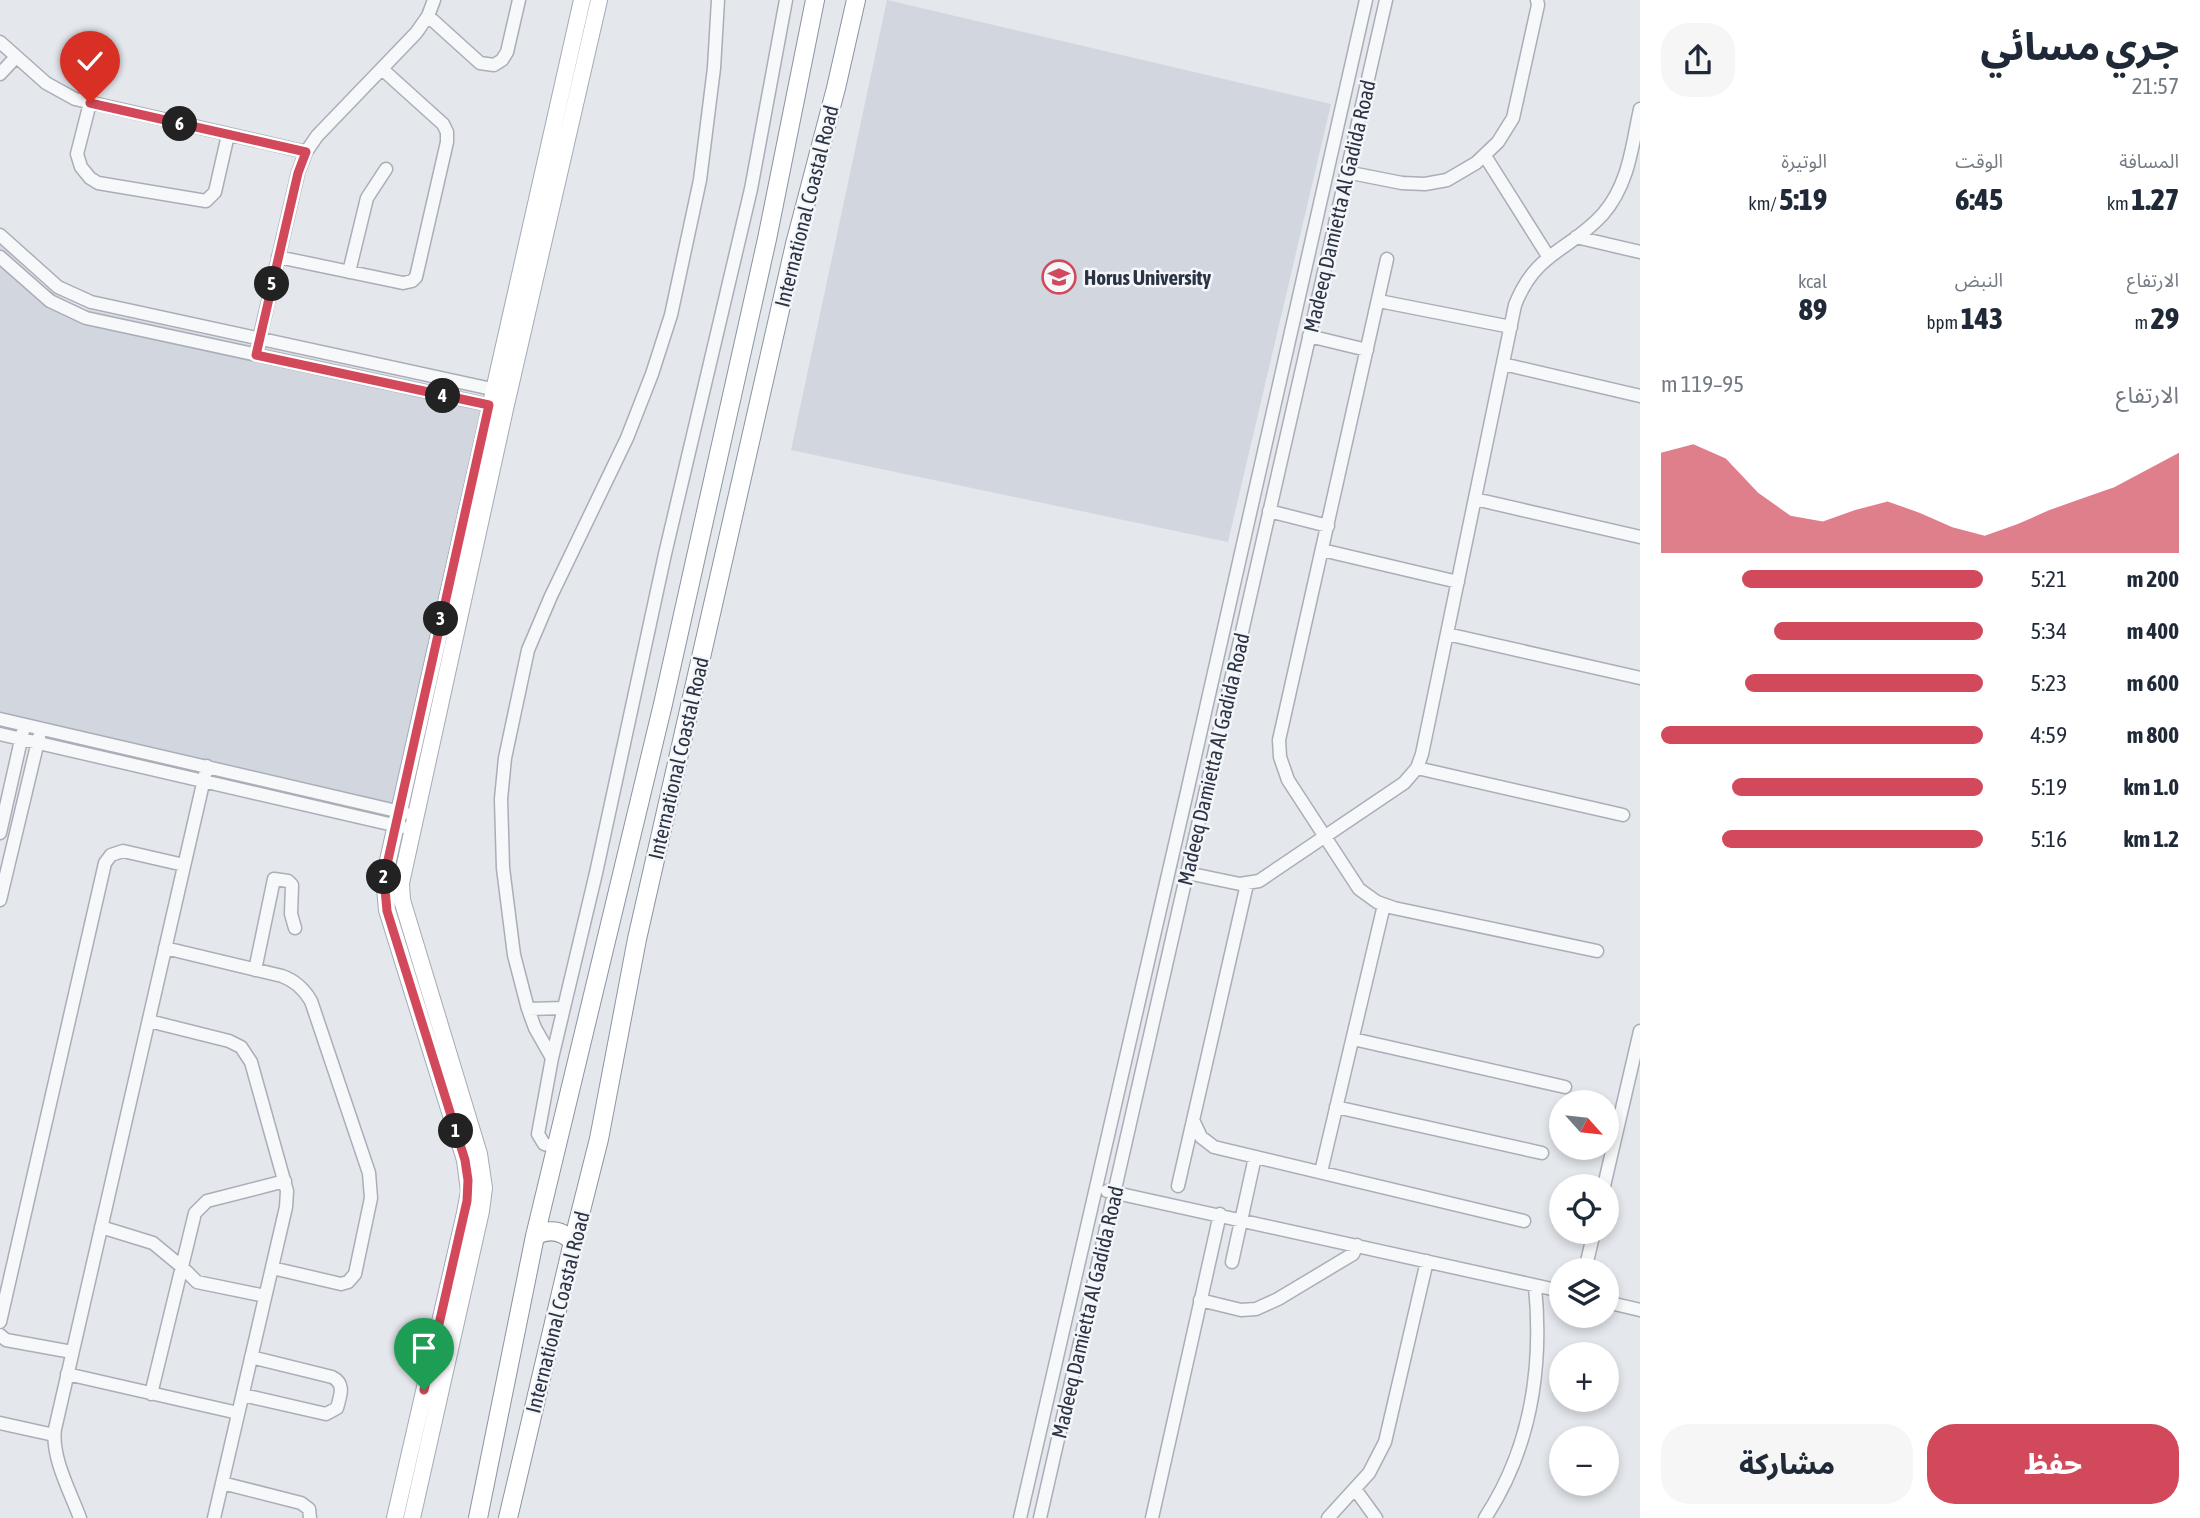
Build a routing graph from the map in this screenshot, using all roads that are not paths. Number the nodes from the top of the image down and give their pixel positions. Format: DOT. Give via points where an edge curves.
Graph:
graph roads {
  1 [pos="434,0"];
  2 [pos="519,0"];
  3 [pos="582,0"];
  4 [pos="599,0"];
  5 [pos="718,0"];
  6 [pos="786,0"];
  7 [pos="815,0"];
  8 [pos="856,0"];
  9 [pos="1366,0"];
  10 [pos="1386,0"];
  11 [pos="1537,0"];
  12 [pos="428,16"];
  13 [pos="0,42"];
  14 [pos="16,57"];
  15 [pos="382,69"];
  16 [pos="0,74"];
  17 [pos="1345,92"];
  18 [pos="1364,94"];
  19 [pos="90,103"];
  20 [pos="1640,109"];
  21 [pos="228,135"];
  22 [pos="306,152"];
  23 [pos="1485,156"];
  24 [pos="386,169"];
  25 [pos="1346,172"];
  26 [pos="1576,237"];
  27 [pos="1,238"];
  28 [pos="1640,252"];
  29 [pos="1548,256"];
  30 [pos="0,257"];
  31 [pos="278,257"];
  32 [pos="1387,259"];
  33 [pos="349,272"];
  34 [pos="1378,301"];
  35 [pos="1511,327"];
  36 [pos="1309,336"];
  37 [pos="259,339"];
  38 [pos="1367,350"];
  39 [pos="256,355"];
  40 [pos="1503,364"];
  41 [pos="1640,396"];
  42 [pos="499,399"];
  43 [pos="1475,499"];
  44 [pos="1269,511"];
  45 [pos="1328,526"];
  46 [pos="1640,537"];
  47 [pos="1322,550"];
  48 [pos="1458,582"];
  49 [pos="1447,634"];
  50 [pos="1640,678"];
  51 [pos="0,719"];
  52 [pos="24,724"];
  53 [pos="41,728"];
  54 [pos="0,734"];
  55 [pos="21,739"];
  56 [pos="37,743"];
  57 [pos="207,766"];
  58 [pos="1417,768"];
  59 [pos="204,780"];
  60 [pos="1187,792"];
  61 [pos="1205,794"];
  62 [pos="1623,815"];
  63 [pos="397,818"];
  64 [pos="414,822"];
  65 [pos="1,830"];
  66 [pos="16,830"];
  67 [pos="1325,838"];
  68 [pos="184,865"];
  69 [pos="1187,873"];
  70 [pos="1247,884"];
  71 [pos="0,900"];
  72 [pos="1384,905"];
  73 [pos="295,928"];
  74 [pos="165,948"];
  75 [pos="1597,951"];
  76 [pos="255,970"];
  77 [pos="564,1008"];
  78 [pos="528,1009"];
  79 [pos="149,1021"];
  80 [pos="1640,1031"];
  81 [pos="1353,1039"];
  82 [pos="552,1058"];
  83 [pos="1565,1087"];
  84 [pos="1336,1107"];
  85 [pos="1193,1120"];
  86 [pos="556,1147"];
  87 [pos="1542,1153"];
  88 [pos="1255,1157"];
  89 [pos="1321,1172"];
  90 [pos="1607,1174"];
  91 [pos="285,1181"];
  92 [pos="1178,1186"];
  93 [pos="1095,1188"];
  94 [pos="1114,1192"];
  95 [pos="1220,1214"];
  96 [pos="1241,1219"];
  97 [pos="1524,1221"];
  98 [pos="101,1227"];
  99 [pos="535,1236"];
  100 [pos="573,1242"];
  101 [pos="1357,1245"];
  102 [pos="1427,1261"];
  103 [pos="1232,1262"];
  104 [pos="182,1266"];
  105 [pos="272,1268"];
  106 [pos="1535,1286"];
  107 [pos="1549,1289"];
  108 [pos="265,1296"];
  109 [pos="1200,1300"];
  110 [pos="1619,1305"];
  111 [pos="1640,1310"];
  112 [pos="0,1322"];
  113 [pos="0,1335"];
  114 [pos="72,1352"];
  115 [pos="251,1357"];
  116 [pos="67,1374"];
  117 [pos="151,1394"];
  118 [pos="243,1395"];
  119 [pos="238,1413"];
  120 [pos="0,1423"];
  121 [pos="54,1435"];
  122 [pos="222,1483"];
  123 [pos="1355,1489"];
  124 [pos="80,1518"];
  125 [pos="214,1518"];
  126 [pos="310,1518"];
  127 [pos="395,1518"];
  128 [pos="412,1518"];
  129 [pos="478,1518"];
  130 [pos="508,1518"];
  131 [pos="1020,1518"];
  132 [pos="1040,1518"];
  133 [pos="1152,1518"];
  134 [pos="1328,1518"];
  135 [pos="1376,1518"];
  136 [pos="1485,1518"];
  1 -- 12 [label="street"];
  2 -- 12 [label="street" via="507,52 494,65 480,63"];
  3 -- 42 [label="main road"];
  4 -- 42 [label="main road"];
  5 -- 78 [label="street" via="700,180 671,315 627,438 528,650 505,758 503,867 514,955"];
  6 -- 77 [label="street" via="751,189"];
  7 -- 86 [label="highway, International Coastal Road" via="669,677"];
  8 -- 100 [label="highway, International Coastal Road" via="792,257"];
  9 -- 17 [label="street, Madeeq Damietta Al Gadida Road"];
  10 -- 18 [label="street, Madeeq Damietta Al Gadida Road"];
  11 -- 23 [label="street" via="1513,118"];
  12 -- 15 [label="street"];
  13 -- 14 [label="street"];
  14 -- 16 [label="street"];
  14 -- 19 [label="street" via="53,88"];
  15 -- 22 [label="street"];
  15 -- 33 [label="street" via="443,124 447,142 415,279 403,283"];
  17 -- 18 [label="street"];
  17 -- 60 [label="street, Madeeq Damietta Al Gadida Road"];
  18 -- 25 [label="street, Madeeq Damietta Al Gadida Road"];
  19 -- 21 [label="street"];
  19 -- 21 [label="street" via="77,153 83,171 98,183 206,201 215,192"];
  20 -- 26 [label="street" via="1623,183 1603,213"];
  21 -- 22 [label="street"];
  22 -- 31 [label="street"];
  23 -- 25 [label="street" via="1457,176 1425,184"];
  23 -- 29 [label="street"];
  24 -- 33 [label="street" via="367,198"];
  25 -- 36 [label="street, Madeeq Damietta Al Gadida Road"];
  26 -- 28 [label="street"];
  26 -- 29 [label="street"];
  27 -- 37 [label="street" via="49,280 80,298"];
  29 -- 35 [label="street" via="1525,283"];
  30 -- 39 [label="street" via="50,301 74,313"];
  31 -- 33 [label="street"];
  31 -- 37 [label="street"];
  32 -- 34 [label="street"];
  34 -- 35 [label="street"];
  34 -- 38 [label="street"];
  35 -- 40 [label="street"];
  36 -- 38 [label="street"];
  36 -- 44 [label="street, Madeeq Damietta Al Gadida Road"];
  37 -- 39 [label="street"];
  37 -- 42 [label="street"];
  38 -- 45 [label="street"];
  39 -- 42 [label="street"];
  40 -- 41 [label="street"];
  40 -- 43 [label="street"];
  42 -- 63 [label="main road"];
  42 -- 64 [label="main road"];
  43 -- 46 [label="street"];
  43 -- 48 [label="street"];
  44 -- 45 [label="street"];
  44 -- 61 [label="street, Madeeq Damietta Al Gadida Road"];
  45 -- 47 [label="street"];
  47 -- 48 [label="street"];
  47 -- 67 [label="street" via="1279,740 1284,772"];
  48 -- 49 [label="street"];
  49 -- 50 [label="street"];
  49 -- 58 [label="street"];
  51 -- 52 [label="street"];
  52 -- 53 [label="street"];
  52 -- 55 [label="street"];
  53 -- 56 [label="street"];
  53 -- 57 [label="street"];
  54 -- 55 [label="street"];
  55 -- 56 [label="street"];
  55 -- 65 [label="street"];
  56 -- 59 [label="street"];
  56 -- 66 [label="street"];
  57 -- 59 [label="street"];
  57 -- 63 [label="street"];
  58 -- 62 [label="street"];
  58 -- 67 [label="street" via="1404,783"];
  59 -- 63 [label="street"];
  59 -- 68 [label="street"];
  60 -- 61 [label="street"];
  60 -- 93 [label="street, Madeeq Damietta Al Gadida Road"];
  61 -- 69 [label="street, Madeeq Damietta Al Gadida Road"];
  63 -- 64 [label="street"];
  63 -- 127 [label="main road" via="385,870 386,903 465,1160 469,1191"];
  64 -- 128 [label="main road" via="402,873 402,900 479,1154 484,1188"];
  65 -- 66 [label="street"];
  66 -- 71 [label="street"];
  67 -- 70 [label="street" via="1264,879"];
  67 -- 72 [label="street" via="1359,889"];
  68 -- 74 [label="street"];
  68 -- 112 [label="street" via="123,851 105,863"];
  69 -- 70 [label="street"];
  69 -- 94 [label="street, Madeeq Damietta Al Gadida Road"];
  70 -- 85 [label="street"];
  72 -- 75 [label="street"];
  72 -- 81 [label="street"];
  73 -- 76 [label="street" via="292,885 274,880"];
  74 -- 76 [label="street"];
  74 -- 79 [label="street"];
  76 -- 105 [label="street" via="292,980 308,996 372,1188 355,1275 348,1282"];
  77 -- 78 [label="street"];
  77 -- 82 [label="street"];
  78 -- 82 [label="street"];
  79 -- 91 [label="street" via="229,1041 245,1051"];
  79 -- 98 [label="street"];
  80 -- 90 [label="street"];
  81 -- 83 [label="street"];
  81 -- 84 [label="street"];
  82 -- 86 [label="street" via="538,1134 544,1144"];
  84 -- 87 [label="street"];
  84 -- 89 [label="street"];
  85 -- 88 [label="street" via="1209,1144"];
  85 -- 92 [label="street"];
  86 -- 99 [label="highway, International Coastal Road"];
  88 -- 89 [label="street"];
  88 -- 96 [label="street"];
  89 -- 97 [label="street"];
  91 -- 104 [label="street" via="204,1203 195,1213"];
  91 -- 105 [label="street" via="287,1202"];
  93 -- 94 [label="street"];
  93 -- 131 [label="street, Madeeq Damietta Al Gadida Road"];
  94 -- 95 [label="street"];
  94 -- 132 [label="street, Madeeq Damietta Al Gadida Road"];
  95 -- 96 [label="street"];
  95 -- 109 [label="street"];
  96 -- 101 [label="street"];
  96 -- 103 [label="street"];
  98 -- 104 [label="street" via="144,1239"];
  98 -- 114 [label="street"];
  99 -- 100 [label="highway" via="555,1231"];
  99 -- 129 [label="highway, International Coastal Road"];
  100 -- 130 [label="highway, International Coastal Road"];
  101 -- 102 [label="street"];
  101 -- 109 [label="street" via="1353,1254 1264,1307 1241,1310"];
  102 -- 106 [label="street"];
  102 -- 123 [label="street" via="1385,1442 1370,1473"];
  104 -- 108 [label="street" via="197,1282"];
  104 -- 117 [label="street"];
  105 -- 108 [label="street"];
  106 -- 107 [label="street"];
  106 -- 136 [label="street" via="1539,1324 1532,1401 1519,1450"];
  108 -- 115 [label="street"];
  109 -- 133 [label="street"];
  110 -- 111 [label="street"];
  113 -- 114 [label="street"];
  114 -- 116 [label="street"];
  115 -- 118 [label="street"];
  115 -- 118 [label="street" via="332,1377 342,1389 337,1408 326,1414"];
  116 -- 117 [label="street"];
  116 -- 121 [label="street"];
  117 -- 119 [label="street"];
  118 -- 119 [label="street"];
  119 -- 122 [label="street"];
  120 -- 121 [label="street"];
  121 -- 124 [label="street"];
  122 -- 125 [label="street"];
  122 -- 126 [label="street" via="301,1503"];
  123 -- 134 [label="street"];
  123 -- 135 [label="street"];
}
